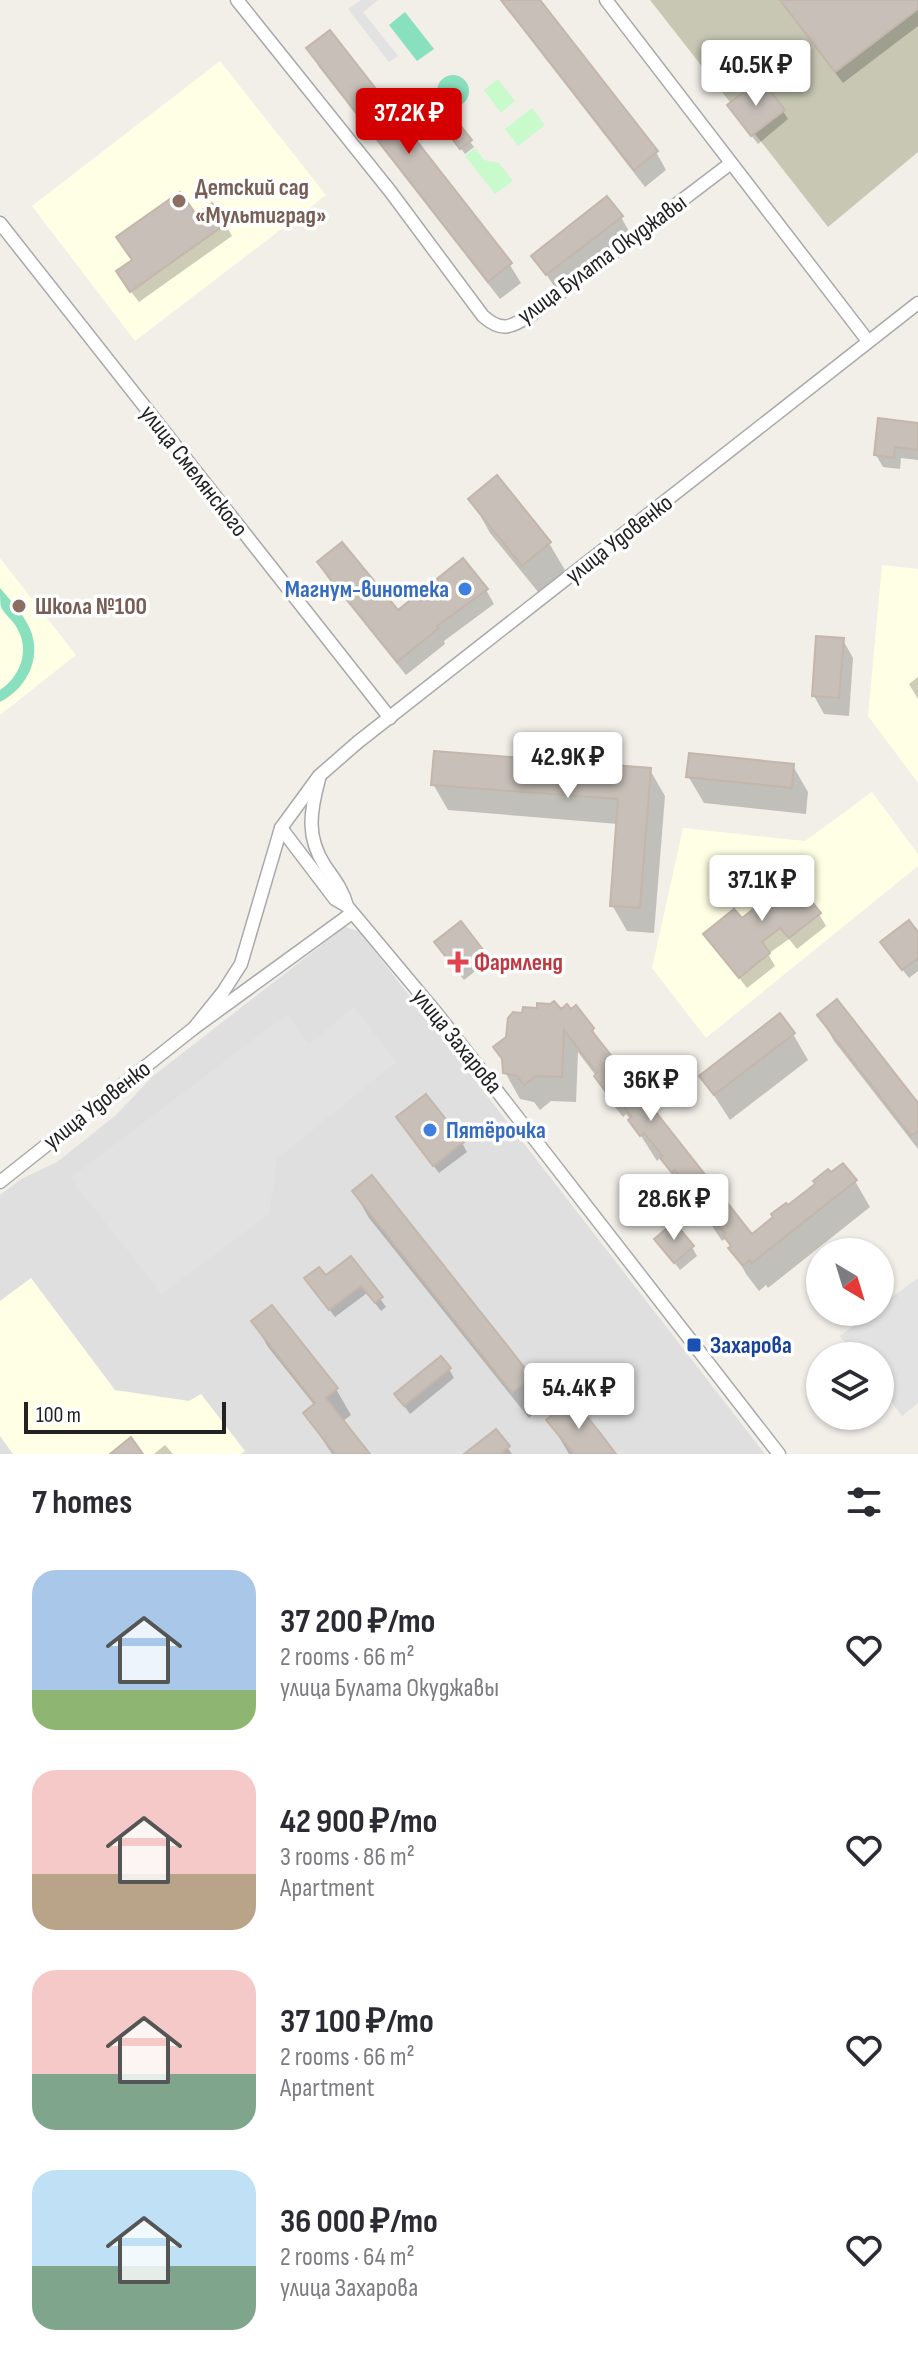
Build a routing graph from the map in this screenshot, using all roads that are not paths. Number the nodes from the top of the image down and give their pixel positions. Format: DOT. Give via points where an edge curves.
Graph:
graph roads {
  1 [pos="237,0"];
  2 [pos="606,0"];
  3 [pos="731,163"];
  4 [pos="0,223"];
  5 [pos="918,303"];
  6 [pos="868,341"];
  7 [pos="390,718"];
  8 [pos="319,776"];
  9 [pos="291,813"];
  10 [pos="281,828"];
  11 [pos="309,828"];
  12 [pos="348,904"];
  13 [pos="194,1028"];
  14 [pos="0,1182"];
  15 [pos="779,1454"];
  1 -- 3 [label="street, улица Булата Окуджавы" via="483,316 503,328 531,315"];
  2 -- 3 [label="street"];
  3 -- 6 [label="street"];
  4 -- 7 [label="street, улица Смелянского"];
  5 -- 6 [label="street, улица Удовенко"];
  6 -- 7 [label="street, улица Удовенко"];
  7 -- 8 [label="street, улица Удовенко"];
  8 -- 9 [label="street, улица Удовенко"];
  8 -- 11 [label="street"];
  9 -- 10 [label="street, улица Удовенко"];
  9 -- 11 [label="street"];
  10 -- 12 [label="street" via="335,899"];
  10 -- 13 [label="street, улица Удовенко" via="241,964"];
  11 -- 12 [label="street" via="319,857"];
  12 -- 13 [label="street, улица Удовенко"];
  12 -- 15 [label="street, улица Захарова"];
  13 -- 14 [label="street, улица Удовенко"];
}
